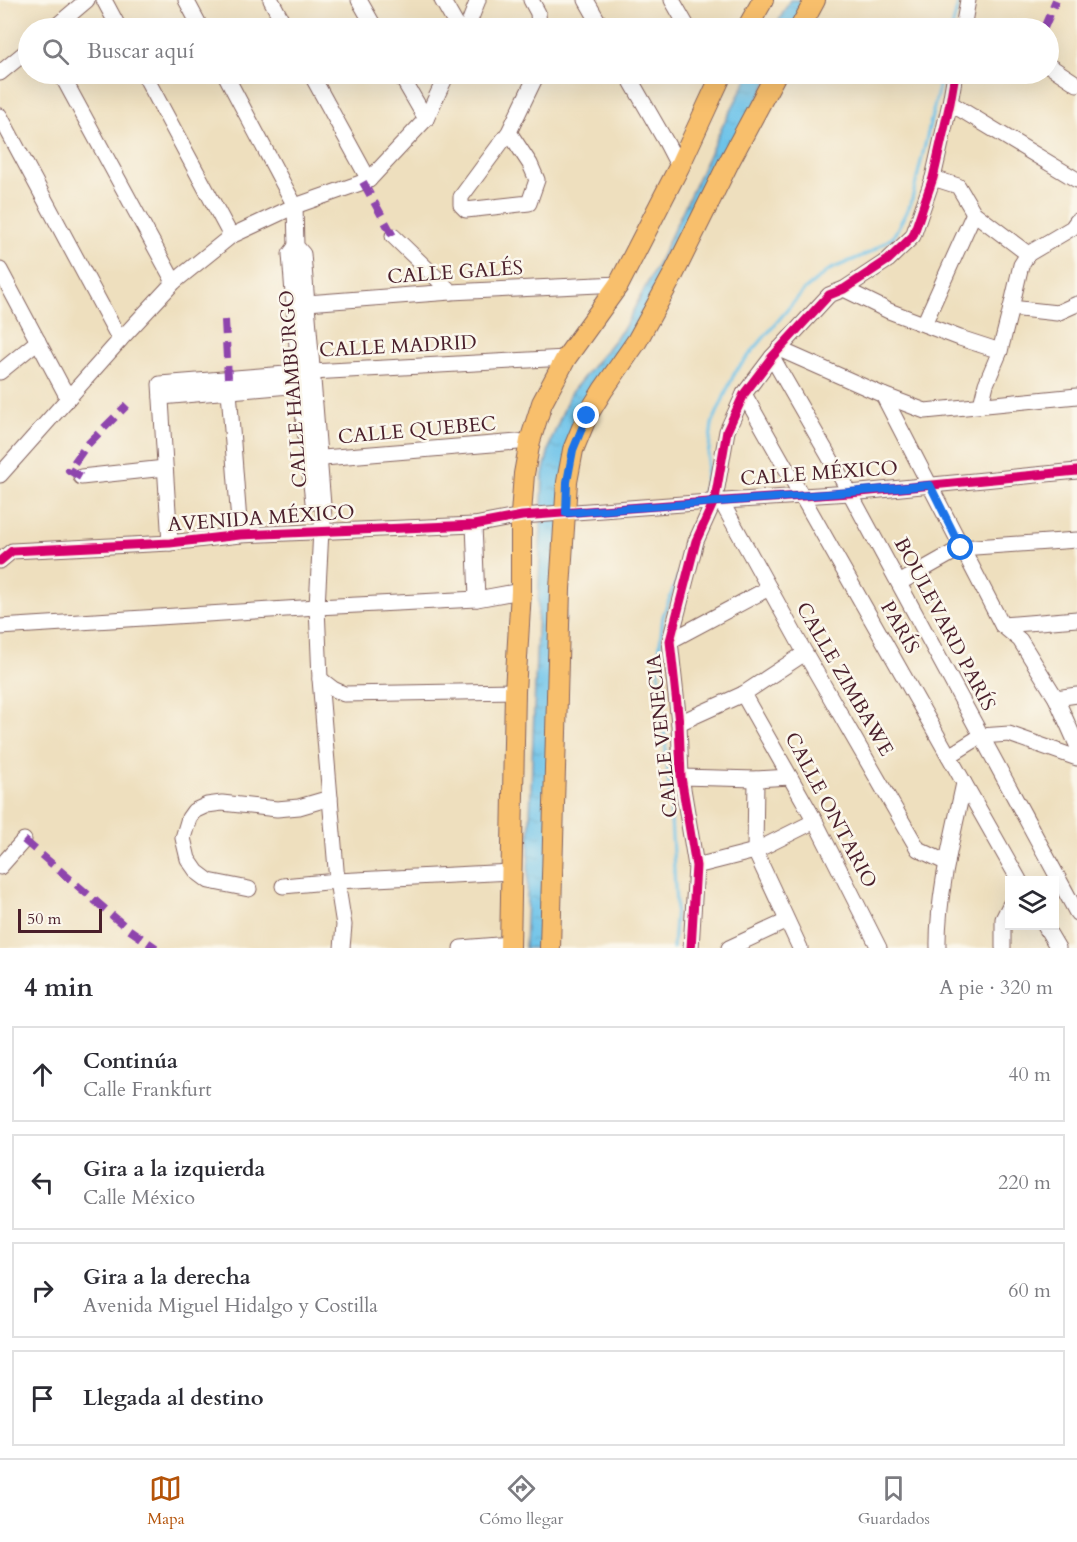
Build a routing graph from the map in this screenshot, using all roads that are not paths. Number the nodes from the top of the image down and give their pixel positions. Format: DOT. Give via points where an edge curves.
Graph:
graph roads {
  1 [pos="87,0"];
  2 [pos="104,0"];
  3 [pos="186,0"];
  4 [pos="271,0"];
  5 [pos="359,0"];
  6 [pos="442,0"];
  7 [pos="478,0"];
  8 [pos="586,0"];
  9 [pos="763,0"];
  10 [pos="815,0"];
  11 [pos="968,0"];
  12 [pos="677,2"];
  13 [pos="66,18"];
  14 [pos="114,18"];
  15 [pos="196,18"];
  16 [pos="281,18"];
  17 [pos="369,18"];
  18 [pos="452,18"];
  19 [pos="471,18"];
  20 [pos="596,18"];
  21 [pos="684,18"];
  22 [pos="753,18"];
  23 [pos="805,18"];
  24 [pos="965,18"];
  25 [pos="18,58"];
  26 [pos="1059,72"];
  27 [pos="0,73"];
  28 [pos="66,84"];
  29 [pos="149,84"];
  30 [pos="230,84"];
  31 [pos="316,84"];
  32 [pos="406,84"];
  33 [pos="442,84"];
  34 [pos="532,84"];
  35 [pos="633,84"];
  36 [pos="713,84"];
  37 [pos="771,84"];
  38 [pos="953,84"];
  39 [pos="1077,84"];
  40 [pos="950,103"];
  41 [pos="0,116"];
  42 [pos="426,119"];
  43 [pos="509,132"];
  44 [pos="679,167"];
  45 [pos="933,178"];
  46 [pos="369,180"];
  47 [pos="1077,180"];
  48 [pos="295,206"];
  49 [pos="974,213"];
  50 [pos="1077,221"];
  51 [pos="231,236"];
  52 [pos="393,236"];
  53 [pos="1028,254"];
  54 [pos="1,273"];
  55 [pos="174,282"];
  56 [pos="619,284"];
  57 [pos="844,289"];
  58 [pos="451,292"];
  59 [pos="301,303"];
  60 [pos="1077,304"];
  61 [pos="1011,308"];
  62 [pos="924,324"];
  63 [pos="38,340"];
  64 [pos="120,340"];
  65 [pos="1000,351"];
  66 [pos="775,353"];
  67 [pos="566,358"];
  68 [pos="0,372"];
  69 [pos="306,378"];
  70 [pos="229,385"];
  71 [pos="744,394"];
  72 [pos="883,395"];
  73 [pos="1077,396"];
  74 [pos="68,398"];
  75 [pos="981,405"];
  76 [pos="530,441"];
  77 [pos="313,459"];
  78 [pos="165,468"];
  79 [pos="1077,471"];
  80 [pos="0,475"];
  81 [pos="81,477"];
  82 [pos="930,485"];
  83 [pos="850,493"];
  84 [pos="802,497"];
  85 [pos="715,501"];
  86 [pos="564,513"];
  87 [pos="525,516"];
  88 [pos="474,525"];
  89 [pos="321,530"];
  90 [pos="240,535"];
  91 [pos="1077,540"];
  92 [pos="170,543"];
  93 [pos="961,548"];
  94 [pos="0,561"];
  95 [pos="898,583"];
  96 [pos="769,588"];
  97 [pos="521,591"];
  98 [pos="477,599"];
  99 [pos="317,607"];
  100 [pos="1077,619"];
  101 [pos="1002,625"];
  102 [pos="0,627"];
  103 [pos="670,641"];
  104 [pos="805,653"];
  105 [pos="320,679"];
  106 [pos="515,691"];
  107 [pos="743,694"];
  108 [pos="1077,695"];
  109 [pos="1056,698"];
  110 [pos="679,723"];
  111 [pos="981,736"];
  112 [pos="1077,745"];
  113 [pos="949,756"];
  114 [pos="1077,758"];
  115 [pos="681,777"];
  116 [pos="790,777"];
  117 [pos="756,779"];
  118 [pos="964,783"];
  119 [pos="330,798"];
  120 [pos="814,821"];
  121 [pos="24,840"];
  122 [pos="754,852"];
  123 [pos="947,863"];
  124 [pos="696,866"];
  125 [pos="0,867"];
  126 [pos="511,872"];
  127 [pos="1017,876"];
  128 [pos="337,881"];
  129 [pos="284,886"];
  130 [pos="249,889"];
  131 [pos="1077,913"];
  132 [pos="1005,917"];
  133 [pos="787,921"];
  134 [pos="1047,930"];
  135 [pos="510,946"];
  136 [pos="342,948"];
  137 [pos="461,948"];
  138 [pos="550,948"];
  139 [pos="691,948"];
  140 [pos="729,948"];
  141 [pos="800,948"];
  142 [pos="879,948"];
  143 [pos="938,948"];
  144 [pos="1003,948"];
  145 [pos="1058,948"];
  1 -- 13 [label="street"];
  2 -- 14 [label="street"];
  3 -- 15 [label="street"];
  4 -- 16 [label="street"];
  5 -- 17 [label="street"];
  6 -- 18 [label="street"];
  7 -- 19 [label="street"];
  8 -- 20 [label="street"];
  9 -- 22 [label="main road"];
  10 -- 23 [label="main road"];
  11 -- 24 [label="street"];
  12 -- 21 [label="street"];
  25 -- 27 [label="street"];
  26 -- 39 [label="street"];
  28 -- 55 [label="street"];
  29 -- 51 [label="street"];
  30 -- 48 [label="street"];
  31 -- 46 [label="street"];
  32 -- 42 [label="street"];
  33 -- 42 [label="street"];
  34 -- 43 [label="street"];
  35 -- 44 [label="street"];
  36 -- 44 [label="main road"];
  37 -- 86 [label="main road" via="637,341 587,416 573,450"];
  38 -- 40 [label="street, CALLE VENECIA"];
  40 -- 45 [label="street, CALLE VENECIA"];
  40 -- 47 [label="street"];
  41 -- 64 [label="street"];
  42 -- 46 [label="street"];
  43 -- 43 [label="street" via="537,180 529,203 466,210 461,197"];
  44 -- 56 [label="main road"];
  45 -- 49 [label="street" via="958,186"];
  45 -- 57 [label="street, CALLE VENECIA" via="912,236 888,260"];
  46 -- 48 [label="street"];
  48 -- 51 [label="street"];
  48 -- 59 [label="street, CALLE HAMBURGO" via="296,246 303,254"];
  49 -- 53 [label="street"];
  49 -- 62 [label="street"];
  50 -- 53 [label="street" via="1072,228"];
  51 -- 55 [label="street"];
  52 -- 58 [label="street"];
  53 -- 61 [label="street" via="1021,265"];
  54 -- 63 [label="street"];
  55 -- 64 [label="street"];
  56 -- 58 [label="street, CALLE GALÉS"];
  56 -- 67 [label="main road"];
  57 -- 62 [label="street"];
  57 -- 66 [label="street, CALLE VENECIA" via="829,295"];
  58 -- 59 [label="street, CALLE GALÉS"];
  59 -- 69 [label="street, CALLE HAMBURGO"];
  60 -- 61 [label="street" via="1057,313"];
  61 -- 65 [label="street"];
  62 -- 65 [label="street"];
  63 -- 68 [label="street"];
  63 -- 74 [label="street"];
  64 -- 74 [label="street"];
  65 -- 75 [label="street"];
  66 -- 71 [label="street, CALLE VENECIA"];
  66 -- 72 [label="street"];
  66 -- 83 [label="street, BOULEVARD PARÍS"];
  67 -- 69 [label="street, CALLE MADRID"];
  67 -- 76 [label="main road" via="542,403"];
  69 -- 70 [label="street, CALLE MADRID"];
  69 -- 77 [label="street, CALLE HAMBURGO"];
  70 -- 78 [label="street, CALLE MADRID" via="161,391"];
  70 -- 90 [label="street"];
  71 -- 84 [label="street, PARÍS"];
  71 -- 85 [label="street, CALLE VENECIA" via="727,431"];
  72 -- 75 [label="street" via="925,411"];
  72 -- 82 [label="street"];
  73 -- 75 [label="street"];
  74 -- 80 [label="street"];
  76 -- 77 [label="street, CALLE QUEBEC"];
  76 -- 87 [label="main road" via="524,474"];
  77 -- 89 [label="street, CALLE HAMBURGO" via="324,518"];
  78 -- 81 [label="street"];
  78 -- 92 [label="street"];
  79 -- 82 [label="street, CALLE MÉXICO"];
  82 -- 83 [label="street, CALLE MÉXICO"];
  82 -- 93 [label="street"];
  83 -- 84 [label="street, CALLE MÉXICO"];
  83 -- 95 [label="street, BOULEVARD PARÍS"];
  84 -- 85 [label="street, CALLE MÉXICO"];
  84 -- 113 [label="street, PARÍS"];
  85 -- 86 [label="street, CALLE MÉXICO"];
  85 -- 96 [label="street, CALLE ZIMBAWE"];
  85 -- 103 [label="street, CALLE VENECIA" via="696,541"];
  86 -- 87 [label="street, CALLE MÉXICO"];
  86 -- 138 [label="main road"];
  87 -- 88 [label="street, AVENIDA MÉXICO"];
  87 -- 97 [label="main road"];
  88 -- 89 [label="street, AVENIDA MÉXICO"];
  88 -- 98 [label="street"];
  89 -- 90 [label="street, AVENIDA MÉXICO"];
  89 -- 99 [label="street, CALLE HAMBURGO"];
  90 -- 92 [label="street, AVENIDA MÉXICO"];
  91 -- 93 [label="street"];
  92 -- 94 [label="street, AVENIDA MÉXICO" via="12,551"];
  93 -- 95 [label="street"];
  93 -- 101 [label="street"];
  95 -- 111 [label="street, BOULEVARD PARÍS"];
  96 -- 103 [label="street"];
  96 -- 104 [label="street, CALLE ZIMBAWE"];
  97 -- 98 [label="street"];
  97 -- 106 [label="main road"];
  98 -- 99 [label="street"];
  99 -- 102 [label="street"];
  99 -- 105 [label="street, CALLE HAMBURGO"];
  100 -- 101 [label="street"];
  101 -- 109 [label="street" via="1020,640"];
  103 -- 110 [label="street, CALLE VENECIA"];
  104 -- 107 [label="street"];
  104 -- 123 [label="street, CALLE ZIMBAWE" via="918,849"];
  105 -- 106 [label="street" via="344,694"];
  105 -- 119 [label="street, CALLE HAMBURGO"];
  106 -- 126 [label="main road"];
  107 -- 110 [label="street"];
  107 -- 116 [label="street, CALLE ONTARIO"];
  108 -- 109 [label="street"];
  109 -- 112 [label="street"];
  110 -- 115 [label="street, CALLE VENECIA"];
  111 -- 113 [label="street"];
  111 -- 114 [label="street" via="1009,734"];
  111 -- 131 [label="street, BOULEVARD PARÍS"];
  113 -- 118 [label="street, PARÍS"];
  115 -- 117 [label="street"];
  115 -- 124 [label="street, CALLE VENECIA"];
  116 -- 117 [label="street"];
  116 -- 120 [label="street, CALLE ONTARIO"];
  117 -- 122 [label="street"];
  118 -- 123 [label="street"];
  118 -- 127 [label="street, PARÍS"];
  119 -- 128 [label="street, CALLE HAMBURGO"];
  119 -- 130 [label="street" via="299,807 222,803 194,811 183,838 188,859 197,872 209,881"];
  120 -- 122 [label="street"];
  120 -- 142 [label="street, CALLE ONTARIO"];
  121 -- 125 [label="street"];
  122 -- 124 [label="street"];
  122 -- 133 [label="street"];
  123 -- 143 [label="street"];
  124 -- 139 [label="street, CALLE VENECIA"];
  126 -- 128 [label="street"];
  126 -- 135 [label="main road"];
  128 -- 129 [label="street"];
  128 -- 136 [label="street, CALLE HAMBURGO" via="344,925"];
  132 -- 144 [label="street"];
  133 -- 140 [label="street"];
  133 -- 141 [label="street"];
  134 -- 145 [label="street"];
  135 -- 137 [label="street"];
}
